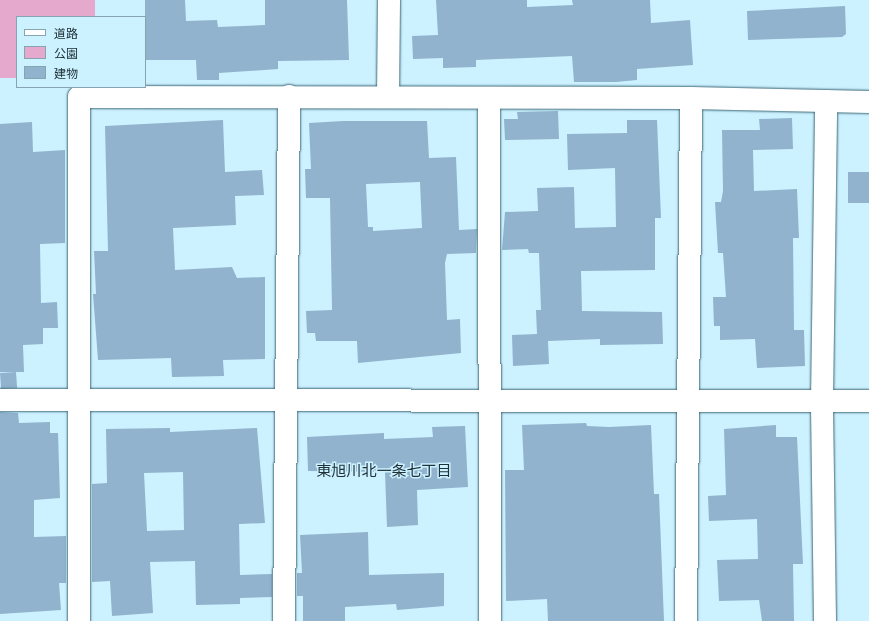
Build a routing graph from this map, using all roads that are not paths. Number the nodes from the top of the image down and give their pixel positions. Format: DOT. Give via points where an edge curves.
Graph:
graph roads {
  1 [pos="389,0"];
  2 [pos="290,96"];
  3 [pos="388,96"];
  4 [pos="489,98"];
  5 [pos="691,98"];
  6 [pos="826,101"];
  7 [pos="869,102"];
  8 [pos="285,398"];
  9 [pos="0,400"];
  10 [pos="80,400"];
  11 [pos="490,401"];
  12 [pos="686,401"];
  13 [pos="869,401"];
  14 [pos="822,402"];
  15 [pos="79,621"];
  16 [pos="284,621"];
  17 [pos="490,621"];
  18 [pos="686,621"];
  19 [pos="825,621"];
  1 -- 3 [label="street"];
  2 -- 3 [label="street"];
  2 -- 8 [label="street"];
  2 -- 10 [label="street" via="79,97"];
  3 -- 4 [label="street"];
  4 -- 5 [label="street"];
  4 -- 11 [label="street"];
  5 -- 6 [label="street"];
  5 -- 12 [label="street"];
  6 -- 7 [label="street"];
  6 -- 14 [label="street"];
  8 -- 10 [label="street"];
  8 -- 11 [label="street"];
  8 -- 16 [label="street"];
  9 -- 10 [label="street"];
  10 -- 15 [label="street"];
  11 -- 12 [label="street"];
  11 -- 17 [label="street"];
  12 -- 14 [label="street"];
  12 -- 18 [label="street"];
  13 -- 14 [label="street"];
  14 -- 19 [label="street"];
}
